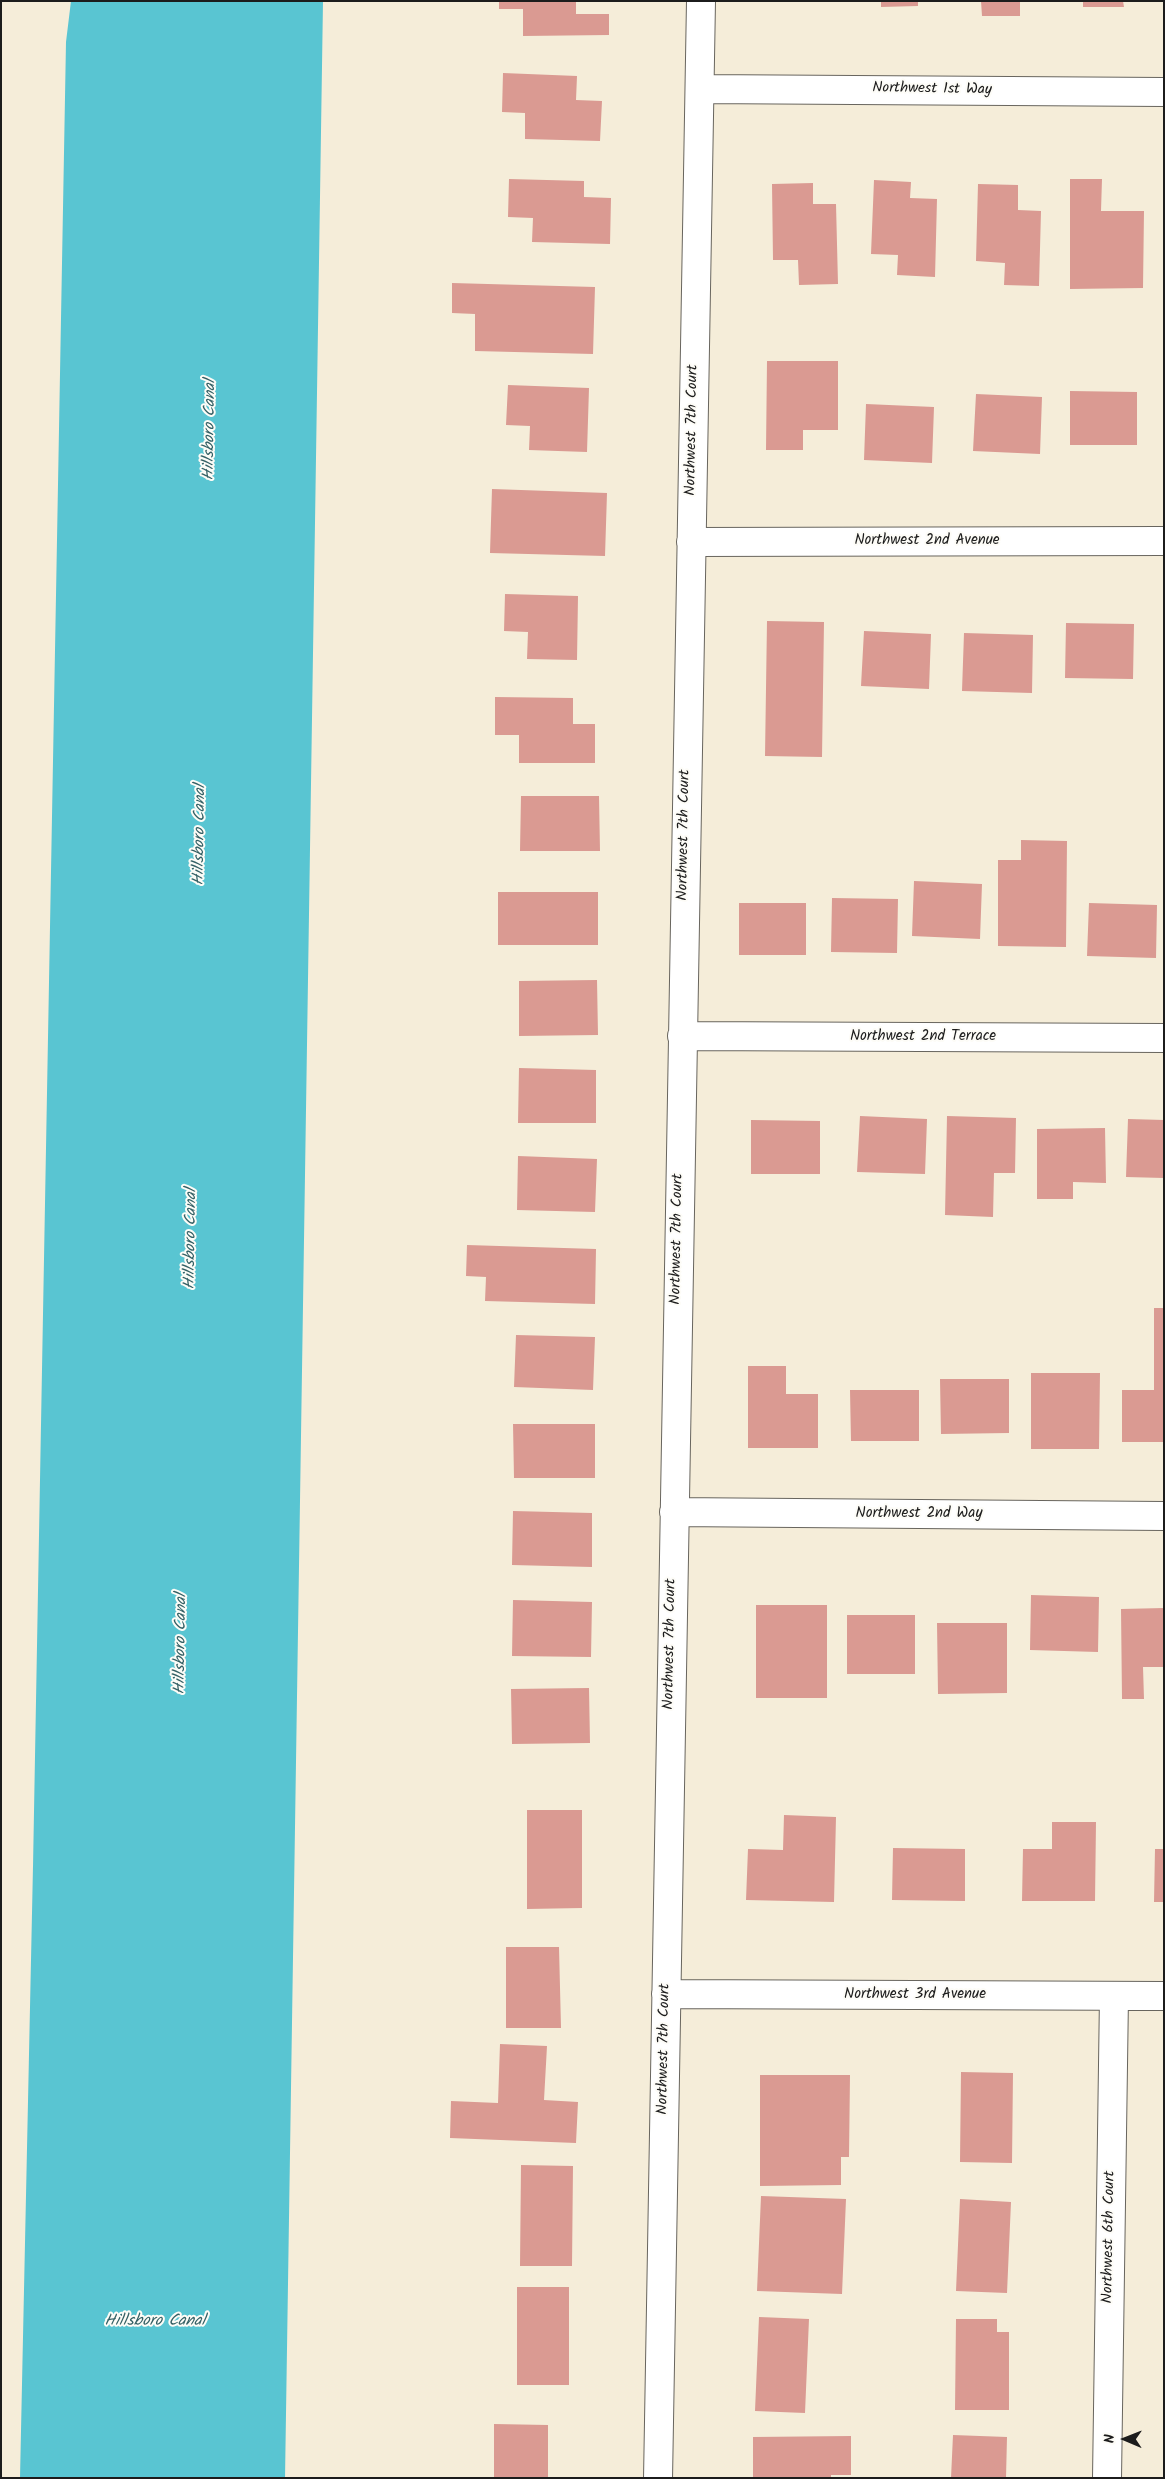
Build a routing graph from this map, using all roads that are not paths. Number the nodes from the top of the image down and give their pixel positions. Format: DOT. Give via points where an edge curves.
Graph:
graph roads {
  1 [pos="701,1"];
  2 [pos="700,89"];
  3 [pos="1164,92"];
  4 [pos="1164,541"];
  5 [pos="690,542"];
  6 [pos="682,1036"];
  7 [pos="1164,1038"];
  8 [pos="674,1512"];
  9 [pos="1164,1516"];
  10 [pos="666,1994"];
  11 [pos="1114,1996"];
  12 [pos="1164,1996"];
  13 [pos="658,2478"];
  14 [pos="1107,2478"];
  1 -- 2 [label="street, Northwest 7th Court"];
  2 -- 3 [label="street, Northwest 1st Way"];
  2 -- 5 [label="street, Northwest 7th Court"];
  4 -- 5 [label="street, Northwest 2nd Avenue"];
  5 -- 6 [label="street, Northwest 7th Court"];
  6 -- 7 [label="street, Northwest 2nd Terrace"];
  6 -- 8 [label="street, Northwest 7th Court"];
  8 -- 9 [label="street, Northwest 2nd Way"];
  8 -- 10 [label="street, Northwest 7th Court"];
  10 -- 11 [label="street, Northwest 3rd Avenue"];
  10 -- 13 [label="street, Northwest 7th Court"];
  11 -- 12 [label="street, Northwest 3rd Avenue"];
  11 -- 14 [label="street, Northwest 6th Court"];
}
